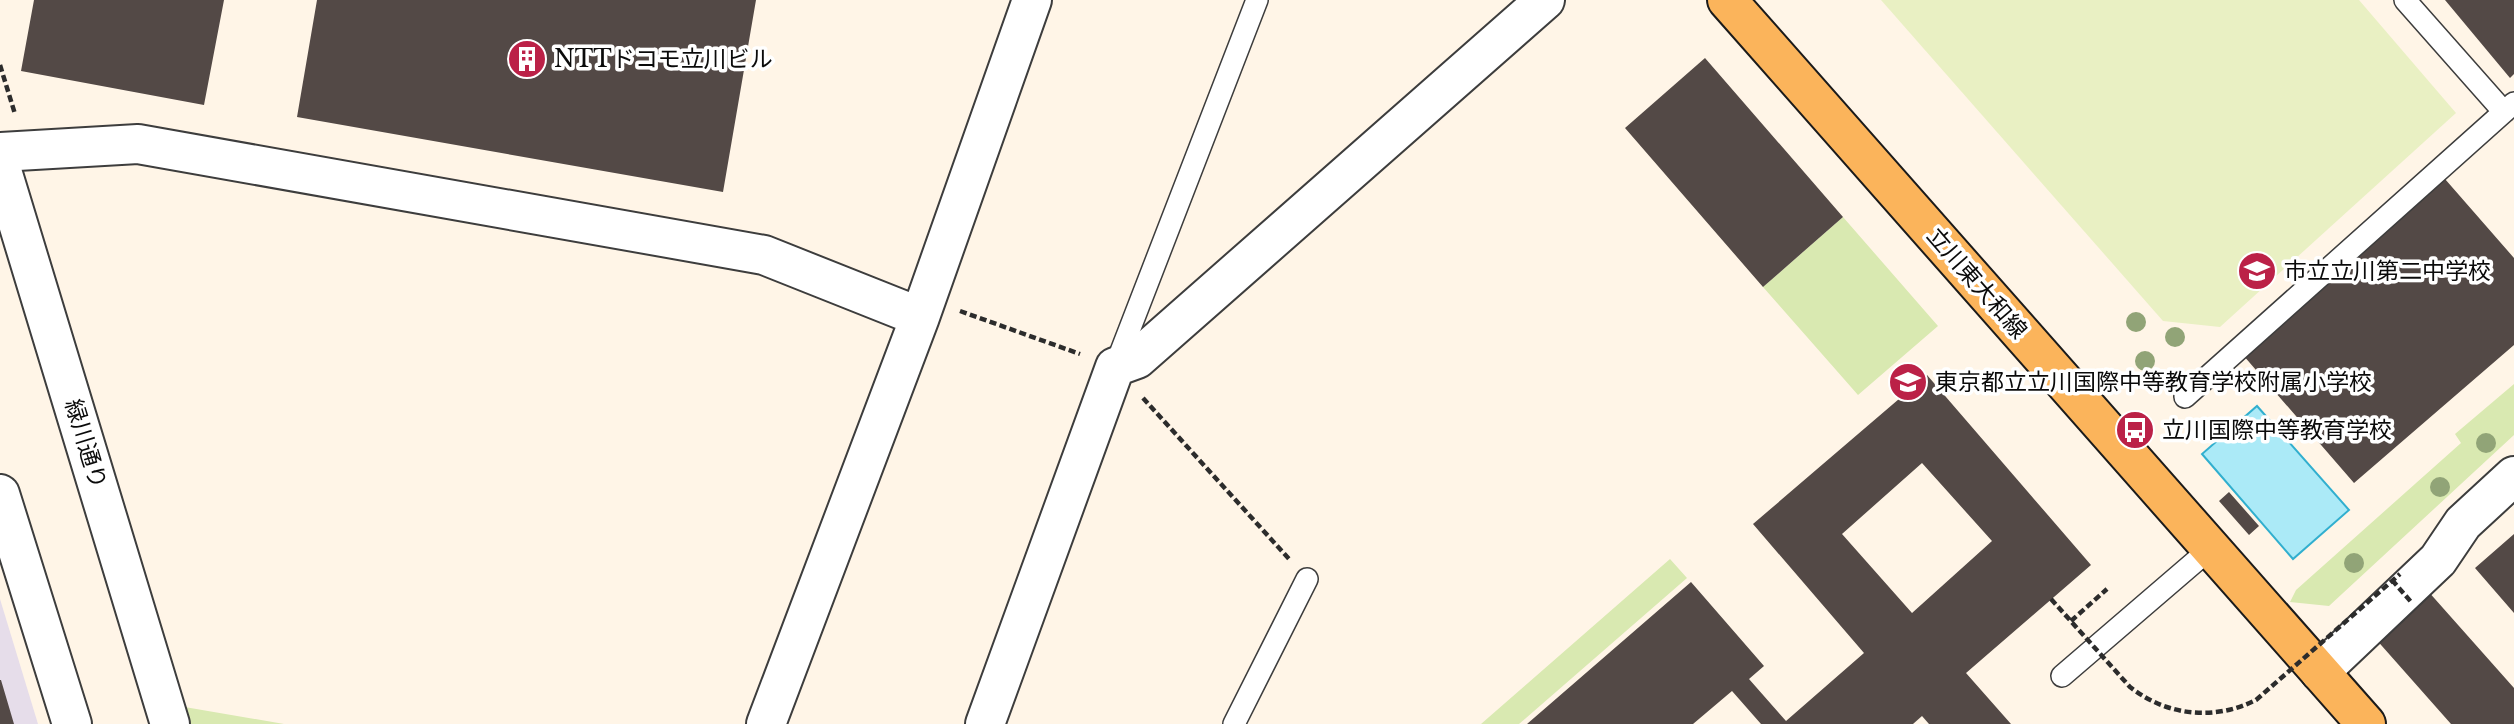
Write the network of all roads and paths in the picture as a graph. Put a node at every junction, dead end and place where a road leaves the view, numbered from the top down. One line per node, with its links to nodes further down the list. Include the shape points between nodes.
1 (1032, 0): 9 (street)
2 (1257, 0): 10 (lane)
3 (1545, 0): 10 (street, via 1137,359)
4 (1727, 0): 14 (main road, 立川東大和線)
5 (2405, 0): 6 (lane)
6 (2509, 108): 11 (lane)
7 (0, 152): 9 (street, via 138,144 764,255)
8 (0, 164): 25 (street, 緑川通り)
9 (920, 317): 26 (street)
10 (1115, 367): 27 (street)
11 (2185, 397)
12 (2514, 476): 22 (street, via 2463,523 2438,560)
13 (0, 494): 24 (street)
14 (2211, 548): 22 (main road, 立川東大和線); 23 (lane)
15 (2400, 574): 17 (path, bridge)
16 (1307, 579): 28 (lane)
17 (2392, 580): 20 (path, bridge); 21 (path, bridge, via 2270,690 2223,712 2191,713 2143,697)
18 (2107, 589): 21 (path)
19 (2051, 599): 21 (path, bridge)
20 (2412, 603)
21 (2070, 621)
22 (2320, 672): 29 (main road, 立川東大和線)
23 (2062, 676)
24 (72, 724)
25 (170, 724)
26 (766, 724)
27 (985, 724)
28 (1234, 724)
29 (2367, 724)

